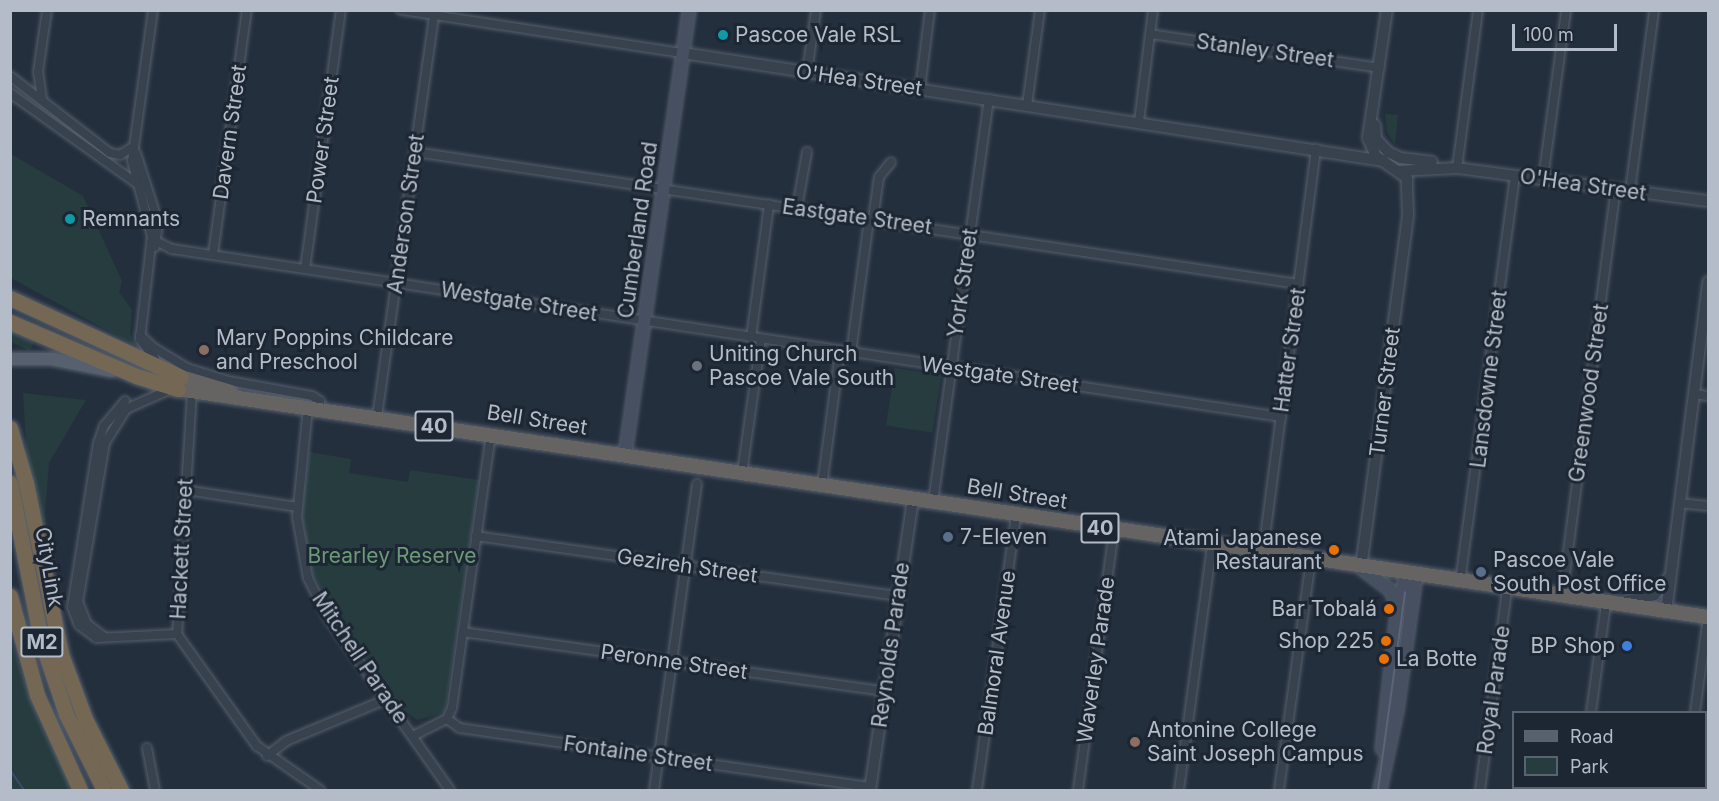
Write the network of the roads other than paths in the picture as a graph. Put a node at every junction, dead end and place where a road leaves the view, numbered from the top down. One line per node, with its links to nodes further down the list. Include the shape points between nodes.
1 (46, 10): 19 (street)
2 (153, 10): 30 (street)
3 (247, 10): 54 (street, Davern Street)
4 (341, 10): 55 (street, Power Street)
5 (401, 10): 15 (street, O'Hea Street)
6 (689, 10): 17 (main road, Cumberland Road)
7 (816, 10): 20 (street)
8 (930, 10): 23 (street)
9 (1040, 10): 28 (street)
10 (1153, 10): 16 (street)
11 (1387, 10): 18 (street)
12 (1478, 10): 38 (street)
13 (1566, 10): 42 (street)
14 (1654, 10): 46 (street)
15 (435, 13): 17 (street, O'Hea Street); 33 (street, Anderson Street)
16 (1150, 34): 18 (street, Stanley Street); 29 (street)
17 (683, 53): 20 (street, O'Hea Street); 44 (main road, Cumberland Road)
18 (1379, 68): 27 (street)
19 (38, 72): 22 (street); 26 (street)
20 (807, 72): 23 (street, O'Hea Street)
21 (10, 76): 22 (street)
22 (21, 84): 26 (street)
23 (920, 89): 25 (street, O'Hea Street)
24 (10, 93): 43 (street)
25 (989, 99): 28 (street, O'Hea Street); 52 (street, York Street)
26 (42, 100): 30 (street, via 114,155 128,153)
27 (1375, 104): 32 (street, via 1369,132); 35 (street, via 1375,135)
28 (1027, 105): 29 (street, O'Hea Street)
29 (1139, 121): 31 (street, O'Hea Street)
30 (135, 141): 43 (street, via 132,166); 53 (street, via 158,222)
31 (1316, 148): 32 (street, O'Hea Street, via 1356,152); 35 (street, O'Hea Street); 58 (street, Hatter Street)
32 (1371, 148): 35 (street, O'Hea Street, via 1378,147)
33 (415, 152): 44 (street, Eastgate Street); 57 (street, Anderson Street)
34 (807, 152): 49 (street)
35 (1386, 157): 36 (street); 39 (street)
36 (1401, 158): 38 (street, O'Hea Street); 40 (street)
37 (891, 162): 51 (street, via 879,177)
38 (1457, 168): 40 (street, O'Hea Street, via 1426,167); 41 (street, O'Hea Street)
39 (1398, 171): 40 (street, O'Hea Street); 50 (street, Turner Street, via 1409,182)
40 (1413, 171): 50 (street, Turner Street, via 1413,198)
41 (1515, 176): 42 (street, O'Hea Street); 101 (street, Lansdowne Street)
42 (1543, 179): 45 (street, O'Hea Street)
43 (136, 183): 53 (street)
44 (663, 189): 48 (street, Eastgate Street); 61 (main road, Cumberland Road)
45 (1616, 189): 46 (street, O'Hea Street); 105 (street, Greenwood Street)
46 (1630, 191): 47 (street, O'Hea Street)
47 (1708, 201)
48 (769, 204): 49 (street, Eastgate Street); 64 (street)
49 (797, 208): 51 (street, Eastgate Street)
50 (1408, 215): 98 (street, Turner Street)
51 (871, 219): 52 (street, Eastgate Street); 67 (street)
52 (970, 234): 58 (street, Eastgate Street); 69 (street, York Street)
53 (154, 241): 54 (street, Westgate Street, via 172,249); 63 (street)
54 (213, 254): 55 (street, Westgate Street)
55 (305, 270): 57 (street, Westgate Street)
56 (1708, 282): 60 (street)
57 (396, 284): 61 (street, Westgate Street); 76 (street, Anderson Street)
58 (1298, 284): 77 (street, Hatter Street)
59 (10, 298): 71 (highway)
60 (1707, 298): 72 (street)
61 (644, 321): 64 (street, Westgate Street); 80 (main road, Cumberland Road)
62 (10, 322): 70 (highway)
63 (140, 331): 71 (street, via 148,354); 75 (street, Bell Street, via 154,348 187,368 229,381 312,396 320,401)
64 (751, 338): 65 (street, Westgate Street)
65 (761, 339): 66 (street, Westgate Street); 81 (street)
66 (840, 351): 67 (street, Westgate Street); 84 (street)
67 (851, 353): 69 (street, Westgate Street)
68 (10, 359): 70 (main road, via 39,358)
69 (951, 368): 77 (street, Westgate Street); 87 (street, York Street)
70 (136, 376): 71 (highway)
71 (184, 386): 75 (highway, Bell Street / 40); 85 (street, Hackett Street); 112 (street, via 132,405 116,421 105,443 78,602 91,628 102,636)
72 (1694, 394): 73 (street); 88 (street)
73 (1708, 396)
74 (125, 401): 112 (street, via 104,426 98,443 71,601 76,620 87,634)
75 (314, 408): 76 (highway, Bell Street / 40); 90 (street, Mitchell Parade)
76 (377, 417): 79 (highway, Bell Street / 40)
77 (1281, 417): 95 (street, Hatter Street)
78 (10, 428): 127 (highway, via 26,483 61,654 85,719)
79 (491, 435): 80 (highway, Bell Street / 40); 93 (street)
80 (625, 455): 81 (highway, Bell Street / 40)
81 (742, 473): 84 (highway, Bell Street / 40)
82 (10, 483): 126 (highway, CityLink / M2, via 41,640 66,714)
83 (697, 484): 97 (street)
84 (822, 486): 86 (highway, Bell Street / 40)
85 (185, 490): 90 (street); 111 (street, Hackett Street)
86 (913, 499): 87 (highway, Bell Street / 40); 104 (street, Reynolds Parade)
87 (933, 502): 91 (highway, Bell Street / 40)
88 (1679, 503): 89 (street); 99 (street)
89 (1708, 506)
90 (297, 507): 115 (street, Mitchell Parade, via 300,550 315,594)
91 (1016, 515): 92 (highway, Bell Street / 40); 132 (street, Balmoral Avenue)
92 (1114, 530): 94 (highway, Bell Street / 40); 133 (street, Waverley Parade)
93 (476, 536): 97 (street, Gezireh Street); 110 (street)
94 (1212, 544): 95 (highway, Bell Street / 40); 134 (street)
95 (1263, 552): 96 (highway, Bell Street / 40)
96 (1311, 560): 98 (highway, Bell Street / 40); 135 (street)
97 (686, 566): 104 (street, Gezireh Street); 113 (street)
98 (1361, 568): 100 (highway, Bell Street / 40); 107 (main road, via 1391,591)
99 (1672, 572): 106 (street, via 1654,596); 108 (street)
100 (1411, 575): 101 (highway, Bell Street / 40); 107 (main road); 123 (main road, via 1394,728)
101 (1460, 582): 102 (highway, Bell Street / 40)
102 (1508, 589): 105 (highway, Bell Street / 40); 136 (street, Royal Parade)
103 (10, 596): 125 (highway, CityLink / M2, via 40,704)
104 (898, 596): 114 (street, Reynolds Parade)
105 (1562, 597): 106 (highway, Bell Street / 40)
106 (1606, 604): 108 (highway, Bell Street / 40); 116 (street)
107 (1397, 610): 123 (main road)
108 (1666, 612): 109 (highway, Bell Street / 40)
109 (1708, 617): 117 (street)
110 (463, 632): 113 (street, Peronne Street); 118 (street)
111 (177, 634): 112 (street); 121 (street, Hackett Street)
112 (120, 639)
113 (672, 661): 114 (street, Peronne Street); 122 (street)
114 (885, 691): 124 (street, Reynolds Parade)
115 (387, 699): 119 (street, Mitchell Parade); 121 (street, via 286,741)
116 (1591, 711)
117 (1695, 711)
118 (447, 719): 119 (street); 122 (street, Fontaine Street, via 460,728)
119 (413, 736): 130 (street, Mitchell Parade)
120 (147, 748): 128 (street)
121 (267, 756): 129 (street, Hackett Street)
122 (659, 756): 124 (street, Fontaine Street); 131 (street)
123 (1380, 787)
124 (871, 789)
125 (80, 790)
126 (104, 790)
127 (121, 790)
128 (156, 790)
129 (320, 790)
130 (450, 790)
131 (654, 790)
132 (978, 790)
133 (1078, 790)
134 (1179, 790)
135 (1279, 790)
136 (1480, 790)

